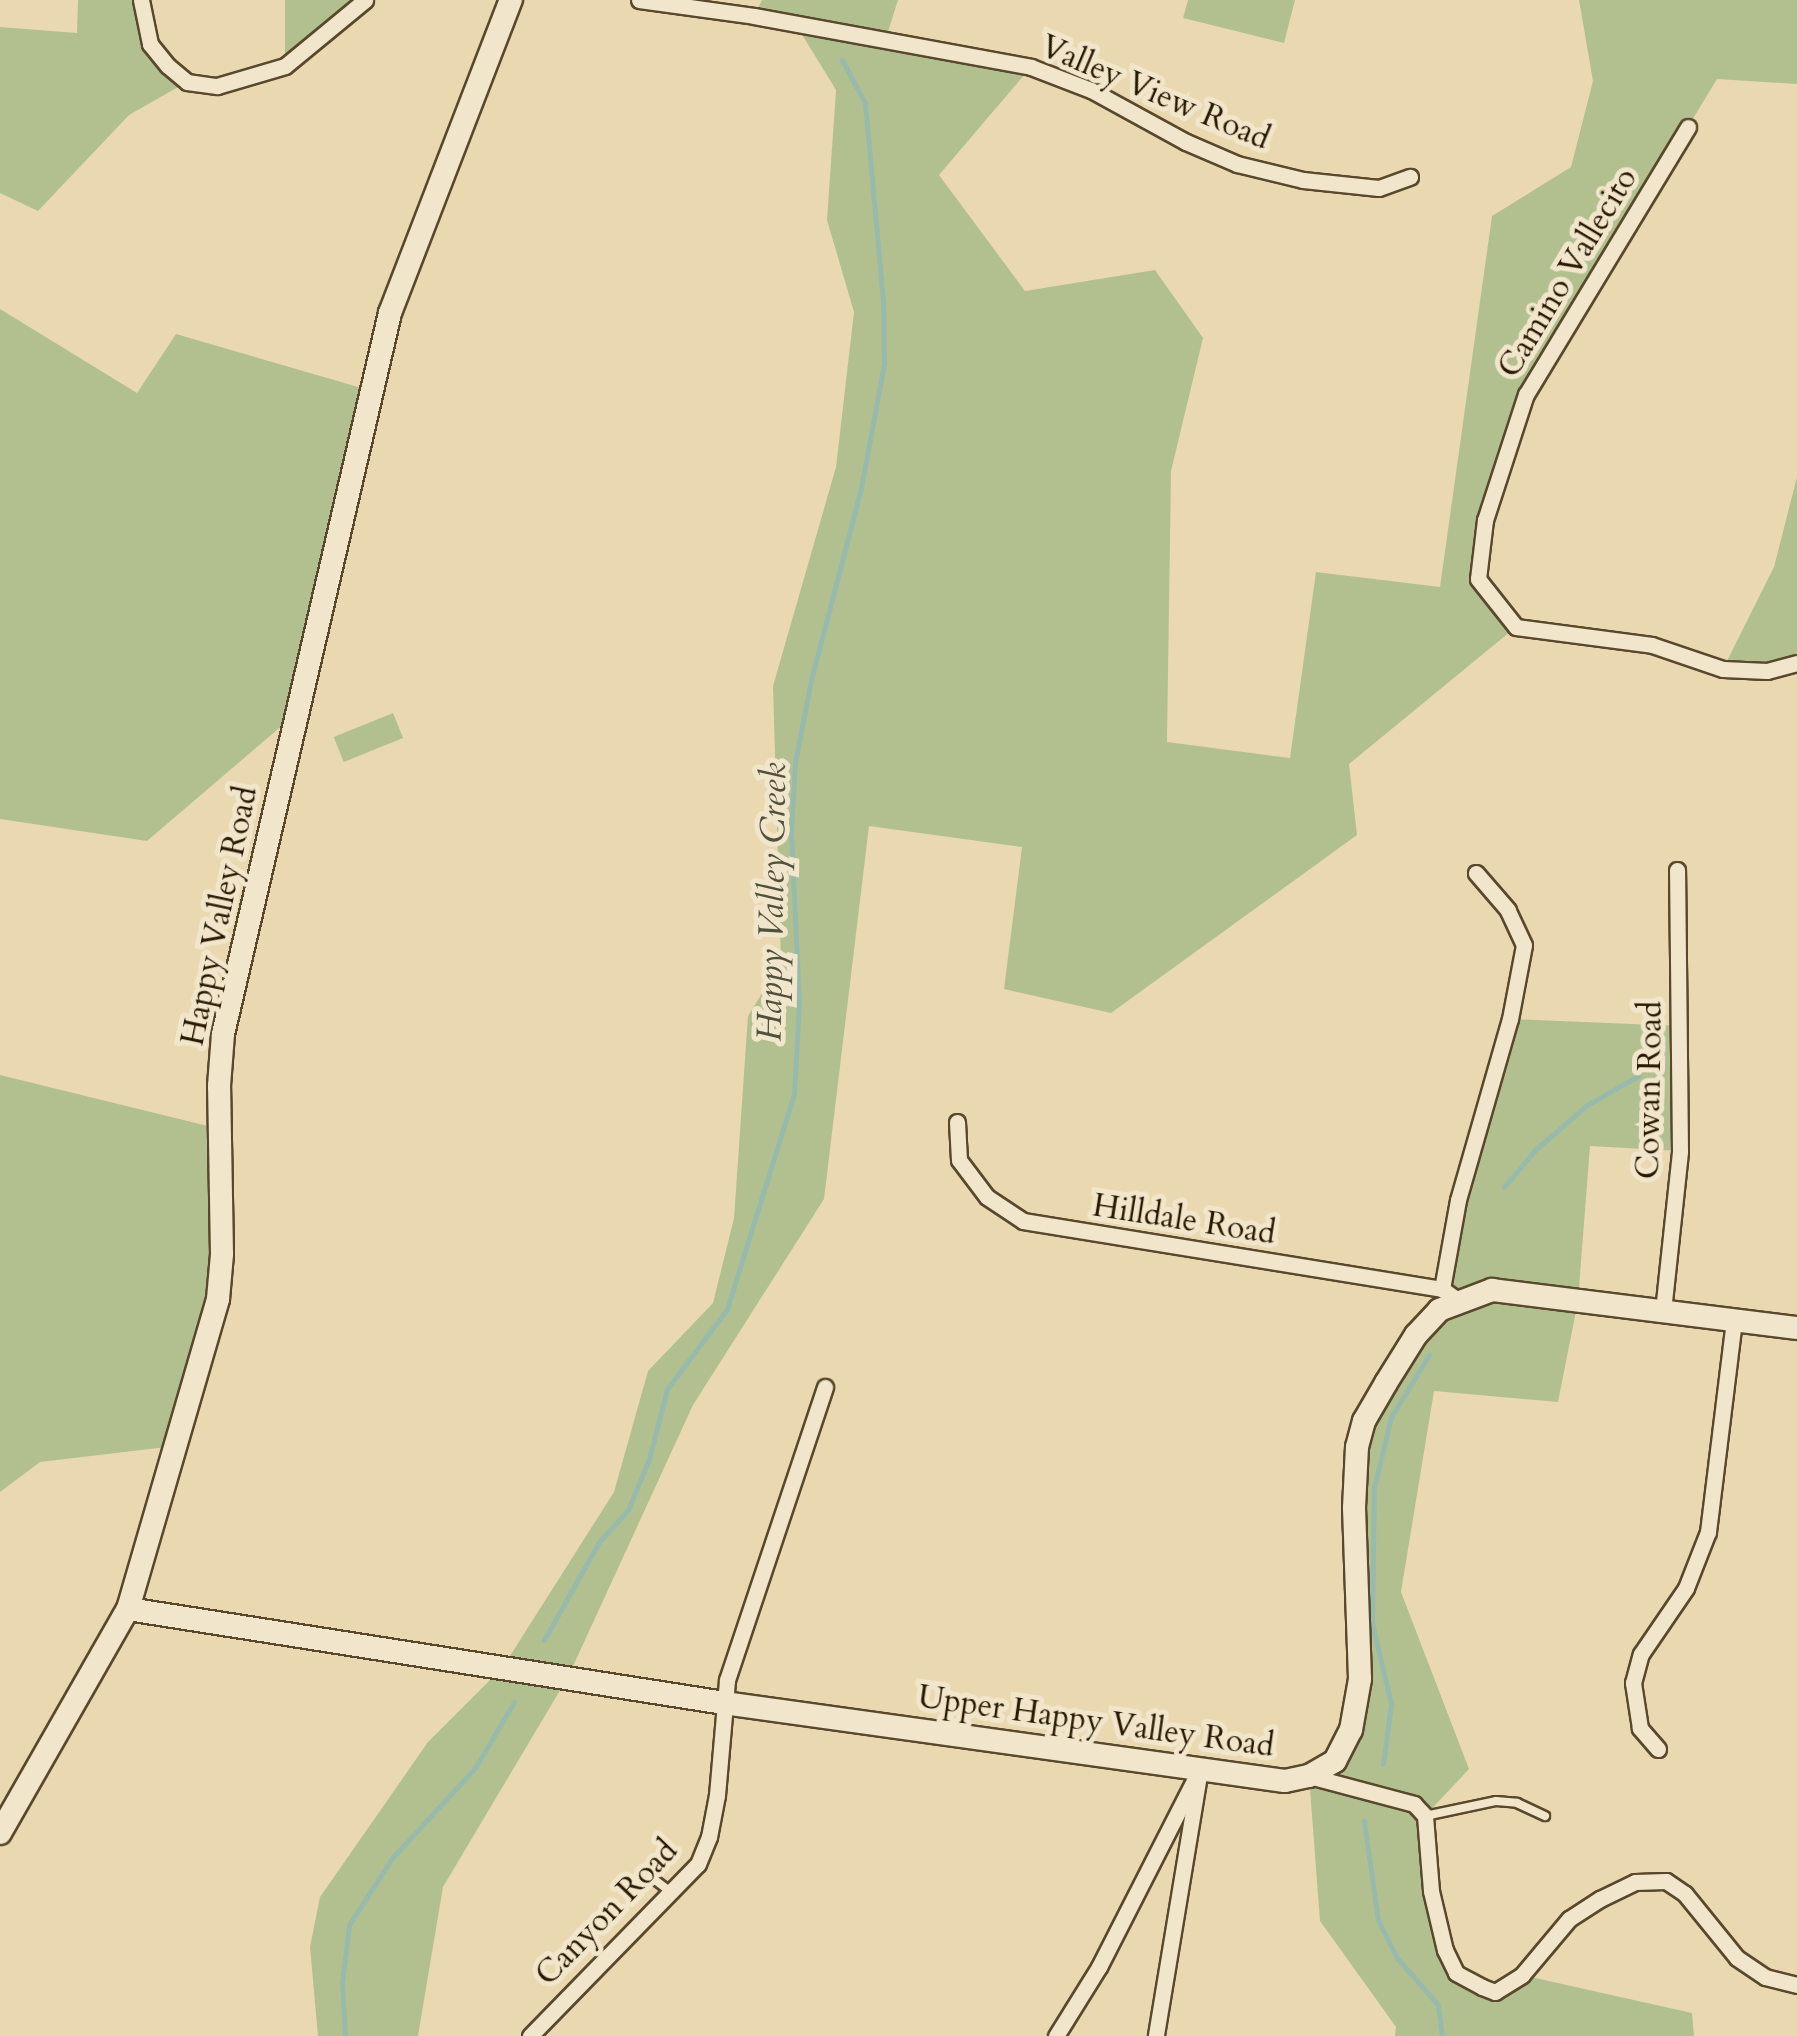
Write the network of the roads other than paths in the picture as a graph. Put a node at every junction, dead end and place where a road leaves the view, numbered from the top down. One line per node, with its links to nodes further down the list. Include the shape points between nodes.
1 (141, 0): 2 (street, via 150,44 168,66 187,82 217,86 285,66)
2 (365, 0)
3 (511, 0): 16 (street, Happy Valley Road, via 386,328 223,1034 218,1298)
4 (639, 0): 6 (street, Valley View Road, via 1030,67 1092,90 1220,156 1303,180 1378,188)
5 (1688, 127): 7 (street, Camino Vallecito, via 1526,394 1485,520 1478,579 1516,627 1652,645 1723,669 1766,671)
6 (1410, 176)
7 (1797, 663)
8 (1678, 870): 12 (street, Cowan Road, via 1680,1151)
9 (1476, 873): 11 (street, via 1508,910 1524,945 1458,1200)
10 (957, 1122): 11 (street, Hilldale Road, via 959,1160 987,1196 1023,1221)
11 (1450, 1295): 12 (street, Upper Happy Valley Road, via 1492,1290); 20 (street, Upper Happy Valley Road, via 1416,1335 1364,1421 1356,1447 1360,1679 1351,1730 1335,1761)
12 (1663, 1312): 13 (street, Upper Happy Valley Road)
13 (1734, 1320): 14 (street, Upper Happy Valley Road); 18 (street, via 1708,1532 1686,1588 1641,1654 1633,1682 1640,1728)
14 (1797, 1328)
15 (825, 1386): 17 (street, Canyon Road, via 736,1646)
16 (128, 1609): 17 (street, Upper Happy Valley Road); 23 (street, Happy Valley Road)
17 (724, 1703): 19 (street, Upper Happy Valley Road); 25 (street, Canyon Road, via 709,1837 698,1864)
18 (1658, 1749)
19 (1200, 1769): 20 (street, Upper Happy Valley Road, via 1285,1781); 28 (street, via 1099,1967); 29 (street)
20 (1309, 1776): 21 (street, via 1414,1804)
21 (1425, 1816): 22 (lane, via 1496,1801); 26 (street, via 1431,1891 1445,1950 1456,1973 1482,1987 1495,1992 1522,1975 1569,1919 1600,1899 1635,1882 1666,1881 1737,1958 1765,1978)
22 (1546, 1816)
23 (0, 1833)
24 (647, 1874): 25 (lane)
25 (668, 1890): 27 (street, Canyon Road)
26 (1797, 1985)
27 (535, 2034)
28 (1056, 2036)
29 (1156, 2036)

